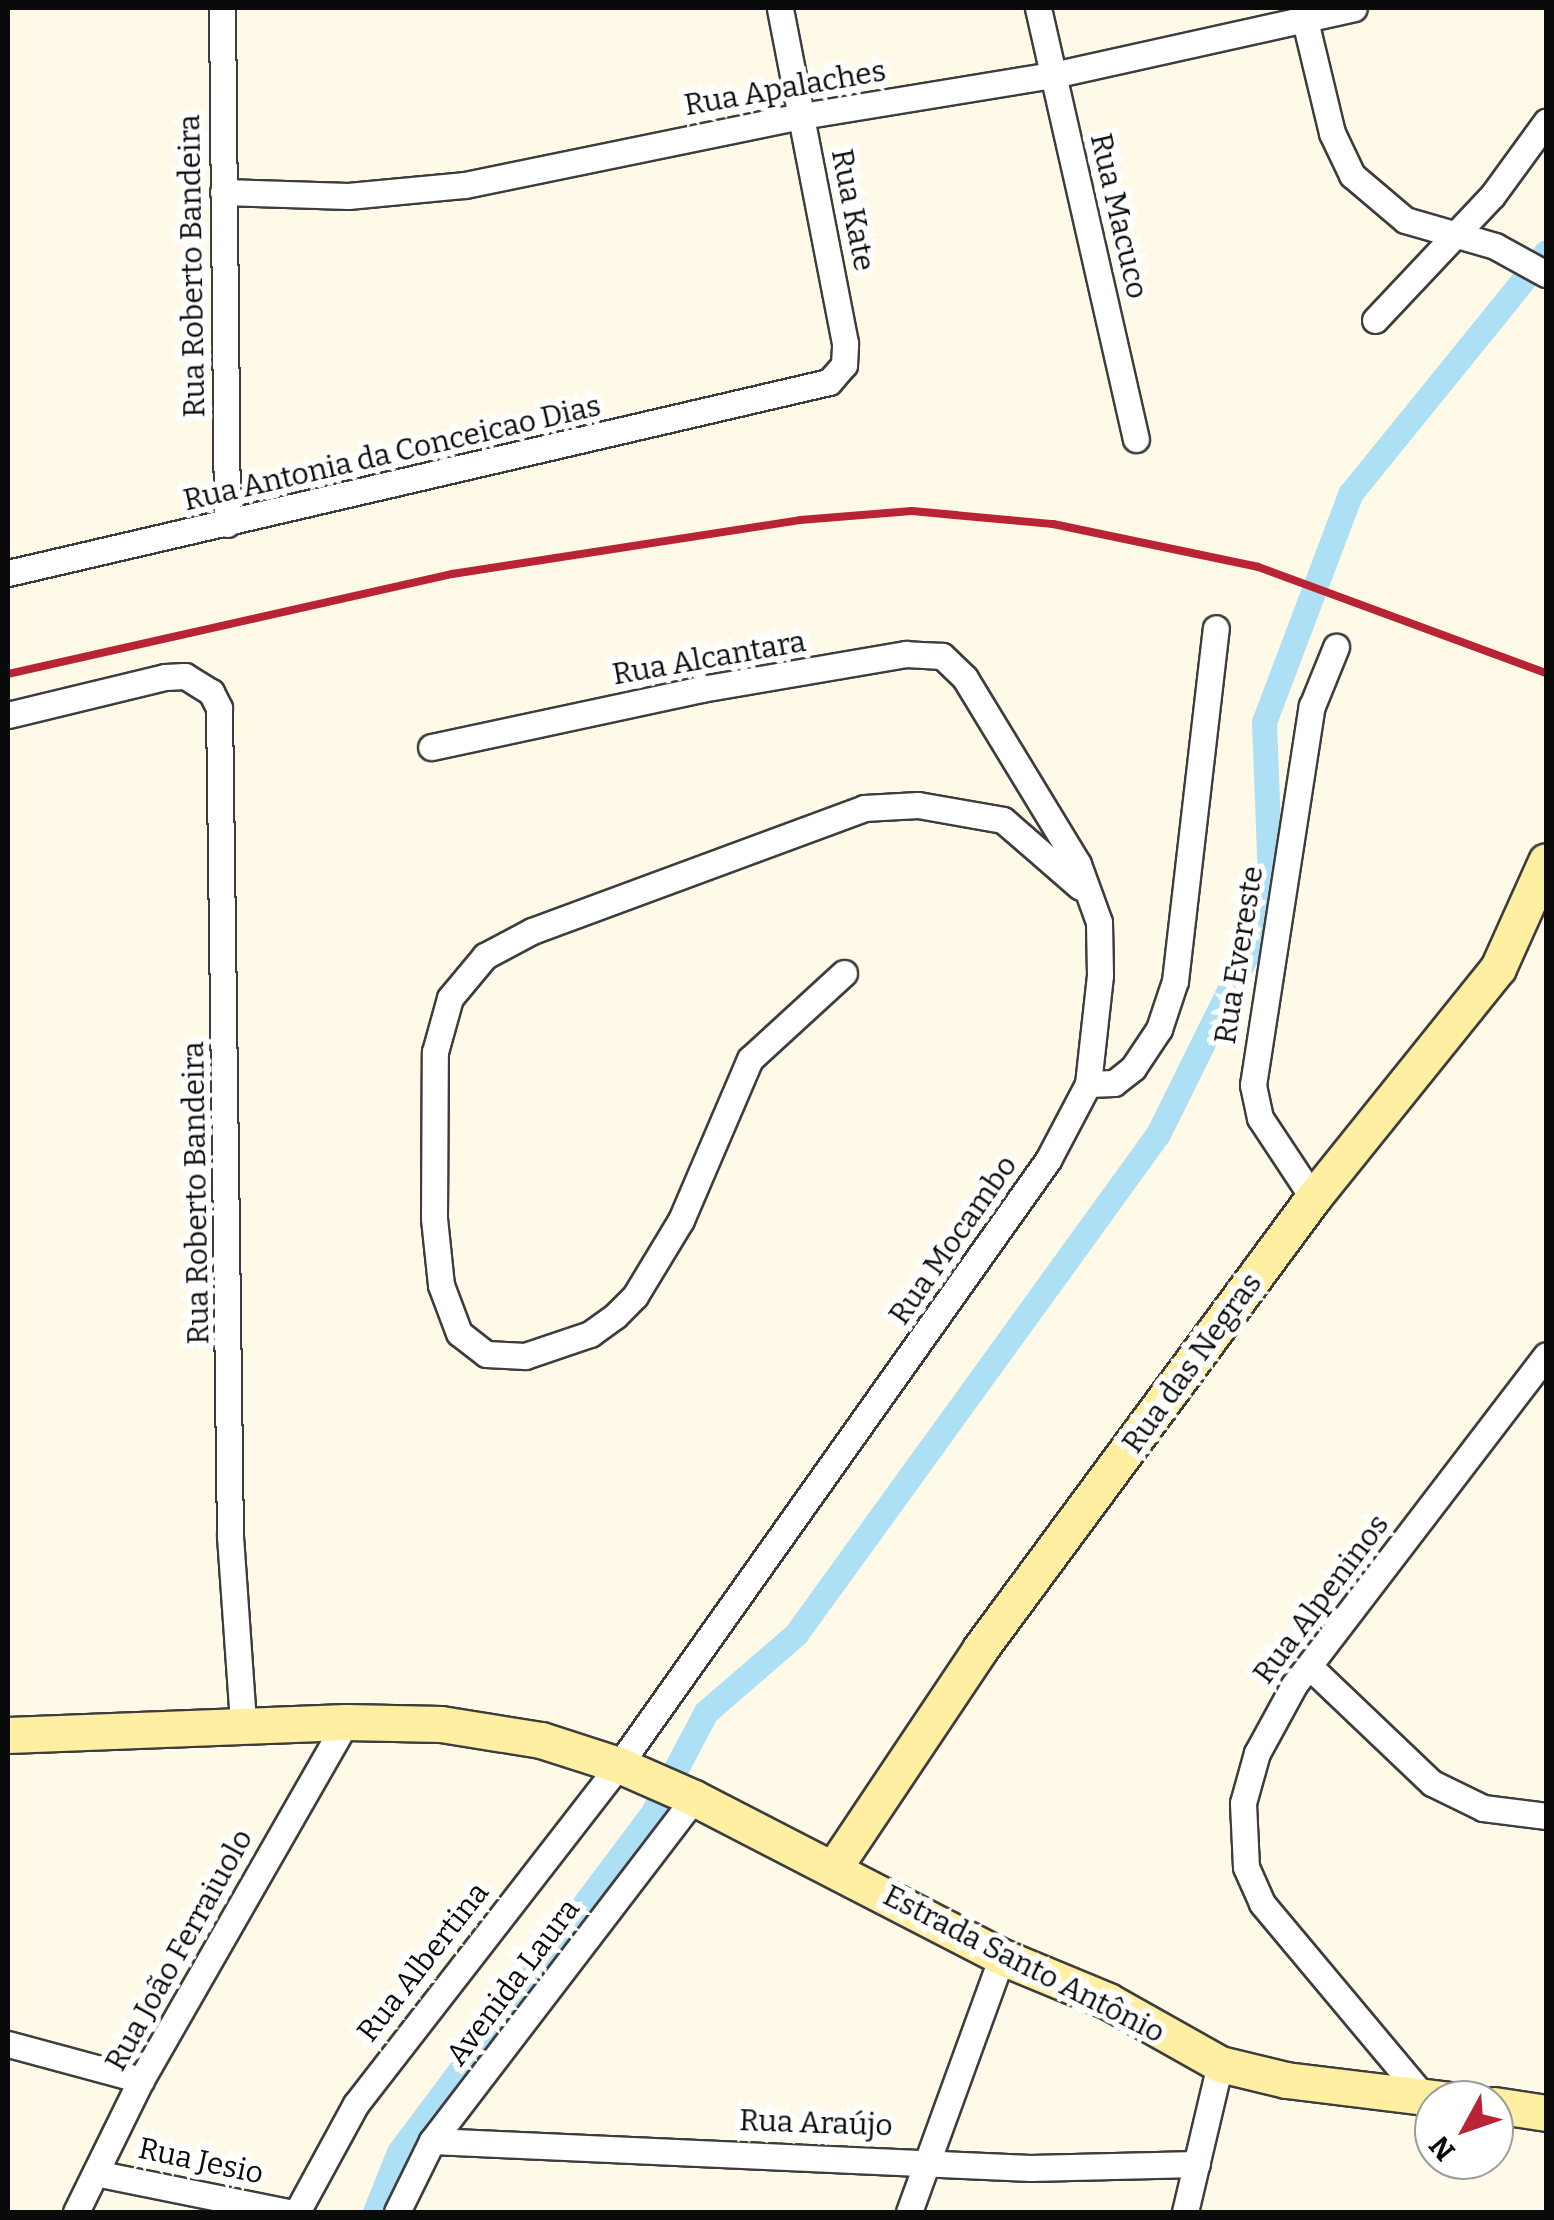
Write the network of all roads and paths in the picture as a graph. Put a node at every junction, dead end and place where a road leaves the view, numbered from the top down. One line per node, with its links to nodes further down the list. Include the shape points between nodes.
1 (222, 8): 9 (street, Rua Roberto Bandeira)
2 (780, 8): 7 (street, Rua Kate)
3 (1038, 8): 6 (street, Rua Macuco)
4 (1354, 8): 5 (street, Rua Apalaches)
5 (1303, 13): 6 (street, Rua Apalaches); 10 (street, via 1332,134 1352,175 1405,220)
6 (1053, 75): 7 (street, Rua Apalaches); 14 (street, Rua Macuco)
7 (802, 116): 9 (street, Rua Apalaches, via 465,185 348,196); 13 (street, Rua Kate, via 845,343 844,365 830,382)
8 (1546, 122): 10 (street)
9 (223, 192): 15 (street, Rua Roberto Bandeira)
10 (1454, 236): 11 (street, via 1495,246); 12 (street)
11 (1546, 274)
12 (1375, 320)
13 (791, 394): 15 (street, Rua Antonia da Conceicao Dias)
14 (1136, 439)
15 (228, 524): 16 (street, Rua Antonia da Conceicao Dias)
16 (8, 573)
17 (1216, 628): 25 (street, via 1176,980 1159,1030 1134,1068 1114,1084)
18 (1336, 647): 26 (street, Rua Evereste, via 1312,706 1253,1085 1266,1129)
19 (978, 701): 21 (street, Rua Alcantara, via 942,656 906,654); 23 (street, Rua Mocambo, via 1064,838)
20 (8, 716): 30 (street, Rua Roberto Bandeira, via 147,678 186,676 211,692 223,748 230,1536)
21 (431, 747)
22 (1546, 861): 26 (main road, Rua das Negras, via 1498,968)
23 (1094, 902): 24 (street, via 1002,820 888,806 845,813 532,931 485,956 450,998 438,1027 434,1070 436,1250 448,1318 459,1333 486,1354 525,1356 590,1334 615,1316 681,1220 750,1059); 25 (street, Rua Mocambo, via 1102,946)
24 (844, 974)
25 (1088, 1084): 32 (street, Rua Mocambo, via 1010,1215)
26 (1313, 1198): 35 (main road, Rua das Negras, via 912,1743)
27 (1546, 1354): 28 (street, Rua Alpeninos)
28 (1308, 1666): 34 (street, via 1432,1783 1483,1808); 40 (street, Rua Alpeninos, via 1250,1773 1243,1803 1246,1867 1262,1903)
29 (346, 1722): 30 (main road, Estrada Santo Antônio); 32 (main road, Estrada Santo Antônio, via 440,1724 541,1740); 39 (street, Rua João Ferraiuolo)
30 (243, 1724): 31 (main road, Estrada Santo Antônio)
31 (8, 1736)
32 (628, 1769): 33 (main road, Estrada Santo Antônio); 50 (street, Rua Albertina, via 356,2104)
33 (683, 1795): 35 (main road, Estrada Santo Antônio); 44 (street, Avenida Laura)
34 (1546, 1816)
35 (835, 1866): 36 (main road, Estrada Santo Antônio)
36 (1002, 1957): 38 (main road, Estrada Santo Antônio, via 1108,2001); 45 (street)
37 (8, 2044): 39 (street)
38 (1220, 2064): 41 (main road, Estrada Santo Antônio); 46 (street)
39 (141, 2080): 47 (street, Rua João Ferraiuolo)
40 (1420, 2080)
41 (1414, 2095)
42 (1514, 2109): 43 (main road)
43 (1546, 2113)
44 (432, 2142): 45 (street, Rua Araújo); 51 (street, Avenida Laura)
45 (926, 2160): 46 (street, Rua Araújo, via 1030,2168); 52 (street)
46 (1197, 2164): 53 (street)
47 (100, 2174): 48 (street, Rua João Ferraiuolo); 49 (street, Rua Jesio)
48 (76, 2212)
49 (289, 2212)
50 (297, 2212)
51 (397, 2212)
52 (909, 2212)
53 (1185, 2212)

